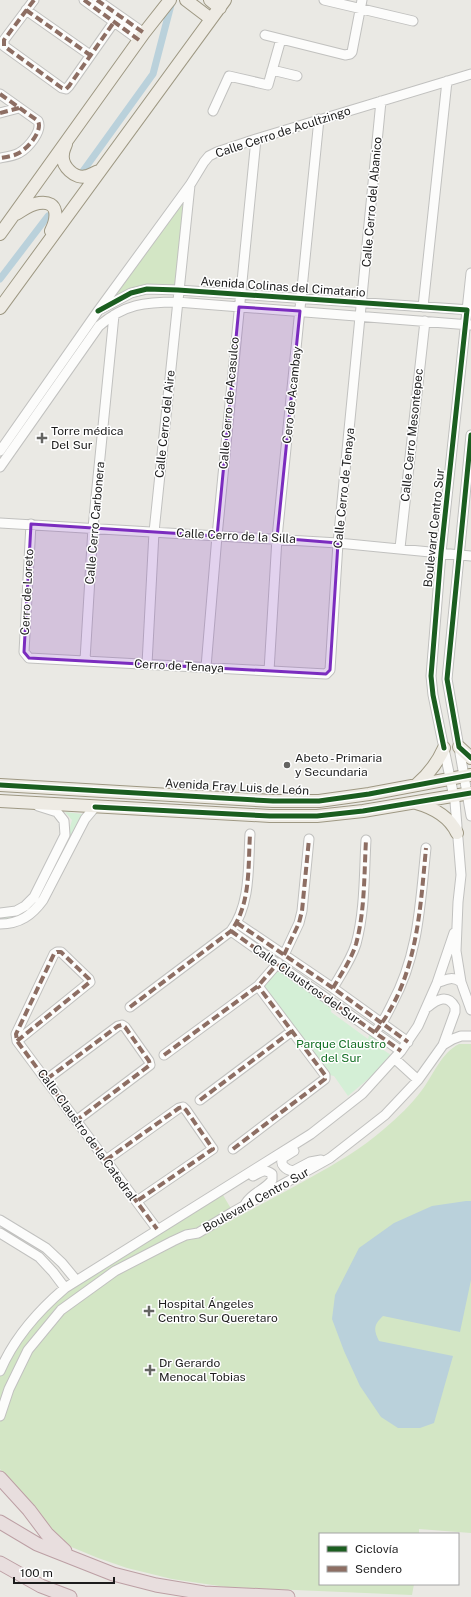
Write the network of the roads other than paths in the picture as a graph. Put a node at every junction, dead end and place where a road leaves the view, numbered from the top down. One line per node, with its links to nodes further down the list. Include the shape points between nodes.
1 (34, 0): 11 (street)
2 (84, 0): 10 (street)
3 (97, 0): 10 (street)
4 (170, 0): 16 (main road)
5 (186, 0): 12 (main road)
6 (210, 0): 8 (main road)
7 (324, 0): 9 (street)
8 (223, 4): 12 (main road)
9 (361, 4): 13 (street); 17 (street, via 350,54 345,55)
10 (106, 6): 14 (street); 16 (street)
11 (26, 10): 18 (street); 18 (street, via 4,40 4,46 62,88 66,89 69,86)
12 (212, 19): 32 (main road)
13 (413, 21)
14 (114, 22): 16 (street); 18 (street)
15 (265, 35): 17 (street)
16 (142, 36): 29 (main road)
17 (280, 39): 19 (street)
18 (90, 55)
19 (272, 70): 21 (street); 26 (street, via 268,85 229,76)
20 (471, 74): 22 (street, Calle Cerro de Acultzingo)
21 (297, 76)
22 (448, 81): 24 (street, Calle Cerro de Acultzingo); 45 (street)
23 (0, 94): 25 (street)
24 (381, 101): 28 (street, Calle Cerro de Acultzingo); 42 (street, Calle Cerro del Abanico)
25 (19, 108): 27 (street); 31 (street, via 38,121 39,130 24,150)
26 (213, 111)
27 (0, 113)
28 (319, 120): 30 (street, Calle Cerro de Acultzingo); 40 (street, Cero de Acambay)
29 (70, 136): 32 (main road, via 63,154 67,168 80,177); 34 (main road)
30 (256, 139): 33 (street, Calle Cerro de Acultzingo, via 209,156); 39 (street, Calle Cerro de Acasulco)
31 (0, 158)
32 (101, 170): 36 (main road)
33 (190, 185): 38 (street, Calle Cerro del Aire); 48 (street, Calle Cerro de Acultzingo)
34 (12, 217): 35 (main road); 36 (main road, via 29,206 40,203 50,204 55,209 56,222)
35 (0, 234)
36 (38, 258): 46 (main road)
37 (471, 273): 47 (street, Boulevard Centro Sur)
38 (178, 290): 39 (street, Avenida Colinas del Cimatario); 41 (street, Calle Cerro del Aire); 48 (street, Avenida Colinas del Cimatario, via 147,289 131,293)
39 (240, 294): 40 (street, Avenida Colinas del Cimatario); 44 (street, Calle Cerro de Acasulco)
40 (301, 298): 42 (street, Avenida Colinas del Cimatario); 49 (street, Cero de Acambay)
41 (177, 302): 44 (street, Avenida Colinas del Cimatario); 50 (street, Avenida Colinas del Cimatario, via 147,302 128,307); 62 (street, Calle Cerro del Aire)
42 (363, 303): 43 (street, Avenida Colinas del Cimatario); 51 (street, Calle Cerro de Tenaya)
43 (405, 306): 45 (street, Avenida Colinas del Cimatario); 52 (street)
44 (238, 307): 49 (street, Avenida Colinas del Cimatario); 63 (street, Calle Cerro de Acasulco)
45 (423, 307): 47 (street, Avenida Colinas del Cimatario)
46 (0, 308)
47 (469, 310): 54 (street, Boulevard Centro Sur)
48 (98, 311): 56 (street, Avenida Colinas del Cimatario)
49 (300, 311): 51 (street, Avenida Colinas del Cimatario); 64 (street, Cero de Acambay)
50 (114, 315): 57 (street, Avenida Colinas del Cimatario, via 99,326); 61 (street, Calle Cerro Carbonera)
51 (361, 316): 52 (street, Avenida Colinas del Cimatario); 65 (street, Calle Cerro de Tenaya)
52 (404, 319): 53 (street, Avenida Colinas del Cimatario)
53 (425, 321): 54 (street, Avenida Colinas del Cimatario); 66 (street, Calle Cerro Mesontepec)
54 (468, 324): 67 (street, Boulevard Centro Sur)
55 (471, 435): 68 (street)
56 (1, 450): 57 (street)
57 (10, 454): 58 (street, Avenida Colinas del Cimatario)
58 (0, 467)
59 (0, 523): 60 (street, Calle Cerro de la Silla)
60 (31, 524): 61 (street, Calle Cerro de la Silla); 70 (street, Cerro de Loreto, via 24,652)
61 (93, 528): 62 (street, Calle Cerro de la Silla); 71 (street, Calle Cerro Carbonera)
62 (154, 532): 63 (street, Calle Cerro de la Silla); 72 (street, Calle Cerro del Aire)
63 (217, 536): 64 (street, Calle Cerro de la Silla); 73 (street, Calle Cerro de Acasulco)
64 (277, 538): 65 (street, Calle Cerro de la Silla); 74 (street, Cero de Acambay)
65 (338, 542): 66 (street, Calle Cerro de la Silla); 75 (street, Calle Cerro de Tenaya)
66 (400, 548): 67 (street, Calle Cerro de la Silla)
67 (441, 553): 68 (street, Calle Cerro de la Silla); 77 (street, Boulevard Centro Sur, via 431,676)
68 (459, 555): 69 (street, Calle Cerro de la Silla); 76 (street, via 447,679)
69 (471, 556)
70 (29, 658): 71 (street, Cerro de Tenaya)
71 (85, 660): 72 (street, Cerro de Tenaya)
72 (147, 664): 73 (street, Cerro de Tenaya)
73 (206, 667): 74 (street, Cerro de Tenaya)
74 (269, 671): 75 (street, Cerro de Tenaya)
75 (329, 673)
76 (459, 747): 78 (main road); 79 (street)
77 (444, 748): 80 (street, Boulevard Centro Sur); 82 (main road, via 434,768)
78 (471, 758)
79 (468, 776): 80 (main road, Avenida Fray Luis de León); 83 (street)
80 (451, 779): 82 (main road, Avenida Fray Luis de León); 84 (street, Boulevard Centro Sur)
81 (0, 785): 82 (main road, Avenida Fray Luis de León, via 311,801)
82 (414, 785)
83 (469, 793): 84 (main road); 89 (street)
84 (454, 796): 86 (main road); 90 (street, Boulevard Centro Sur)
85 (0, 801): 87 (main road)
86 (415, 802): 88 (main road, via 317,816); 90 (main road, via 440,813 449,820)
87 (30, 803): 88 (main road); 95 (street, via 57,812 64,821 65,835 34,897 26,906 16,911)
88 (95, 807): 97 (street, via 85,819 36,910 18,922)
89 (471, 816)
90 (457, 833): 98 (street, Boulevard Centro Sur, via 461,875)
91 (250, 834): 96 (street, via 245,900)
92 (309, 839): 100 (street, via 302,911)
93 (366, 840): 107 (street, via 360,924 355,946)
94 (426, 848): 111 (street, via 417,936 407,972)
95 (0, 913)
96 (236, 923): 99 (street); 100 (street, Calle Claustros del Sur)
97 (0, 924)
98 (457, 927): 104 (street, Boulevard Centro Sur, via 456,951); 105 (street, Boulevard Centro Sur)
99 (230, 931): 101 (street, Calle Claustros del Sur); 108 (street)
100 (284, 955): 102 (street, Calle Claustros del Sur)
101 (278, 963): 103 (street, Calle Claustros del Sur); 106 (street)
102 (306, 970): 103 (street); 107 (street, Calle Claustros del Sur)
103 (301, 979): 113 (street, Calle Claustros del Sur)
104 (461, 982): 105 (street, via 451,977); 110 (street, Boulevard Centro Sur)
105 (437, 983): 109 (street, Boulevard Centro Sur)
106 (258, 986): 112 (street); 118 (street)
107 (333, 988): 111 (street, Calle Claustros del Sur)
108 (130, 1007)
109 (427, 1009): 116 (street, Boulevard Centro Sur); 117 (street, via 441,999 450,1000 455,1007)
110 (471, 1010)
111 (382, 1023): 113 (street); 116 (street, Calle Claustros del Sur)
112 (292, 1031): 122 (street); 125 (street, via 325,1075 325,1079)
113 (375, 1032): 119 (street, Calle Claustros del Sur)
114 (471, 1036): 117 (street, Boulevard Centro Sur, via 461,1036)
115 (18, 1041): 115 (street, via 90,982 61,952 54,954 16,1034); 120 (street, Calle Claustro de la Catedral)
116 (408, 1042): 119 (street, Boulevard Centro Sur)
117 (443, 1045): 121 (street, Boulevard Centro Sur)
118 (164, 1055)
119 (398, 1055): 121 (street, Calle Claustros del Sur); 124 (street, Boulevard Centro Sur, via 362,1094)
120 (47, 1079): 123 (street, Calle Claustro de la Catedral); 123 (street, via 118,1026 122,1025 129,1033 150,1065)
121 (418, 1080): 126 (street, Boulevard Centro Sur, via 385,1115)
122 (200, 1100)
123 (77, 1120): 127 (street, Calle Claustro de la Catedral)
124 (311, 1134): 126 (street, via 305,1144 284,1157 283,1166 293,1171 310,1162); 128 (street, Boulevard Centro Sur)
125 (233, 1148)
126 (330, 1158): 130 (street, Boulevard Centro Sur)
127 (106, 1160): 129 (street, Calle Claustro de la Catedral); 129 (street, via 179,1108 183,1107 186,1110 213,1149)
128 (229, 1184): 130 (street, via 239,1184 263,1170 272,1174 269,1184 250,1196); 132 (street, Boulevard Centro Sur)
129 (137, 1201): 132 (street, Calle Claustro de la Catedral)
130 (244, 1206): 139 (street, Boulevard Centro Sur, via 198,1233 186,1235 115,1271 61,1310 28,1350 9,1389)
131 (0, 1220): 134 (street)
132 (157, 1229): 136 (street, Boulevard Centro Sur)
133 (0, 1233): 135 (street)
134 (46, 1248): 135 (street); 136 (street)
135 (39, 1257): 137 (street)
136 (76, 1280): 137 (street, Boulevard Centro Sur)
137 (65, 1288): 138 (street, Boulevard Centro Sur, via 47,1303 24,1329)
138 (0, 1371)
139 (0, 1416)
140 (0, 1478): 142 (highway, via 47,1534)
141 (0, 1522): 142 (highway, via 37,1544)
142 (72, 1558): 145 (highway, via 113,1574 156,1585 204,1593)
143 (0, 1563): 144 (highway, via 41,1586)
144 (70, 1597)
145 (288, 1597)

